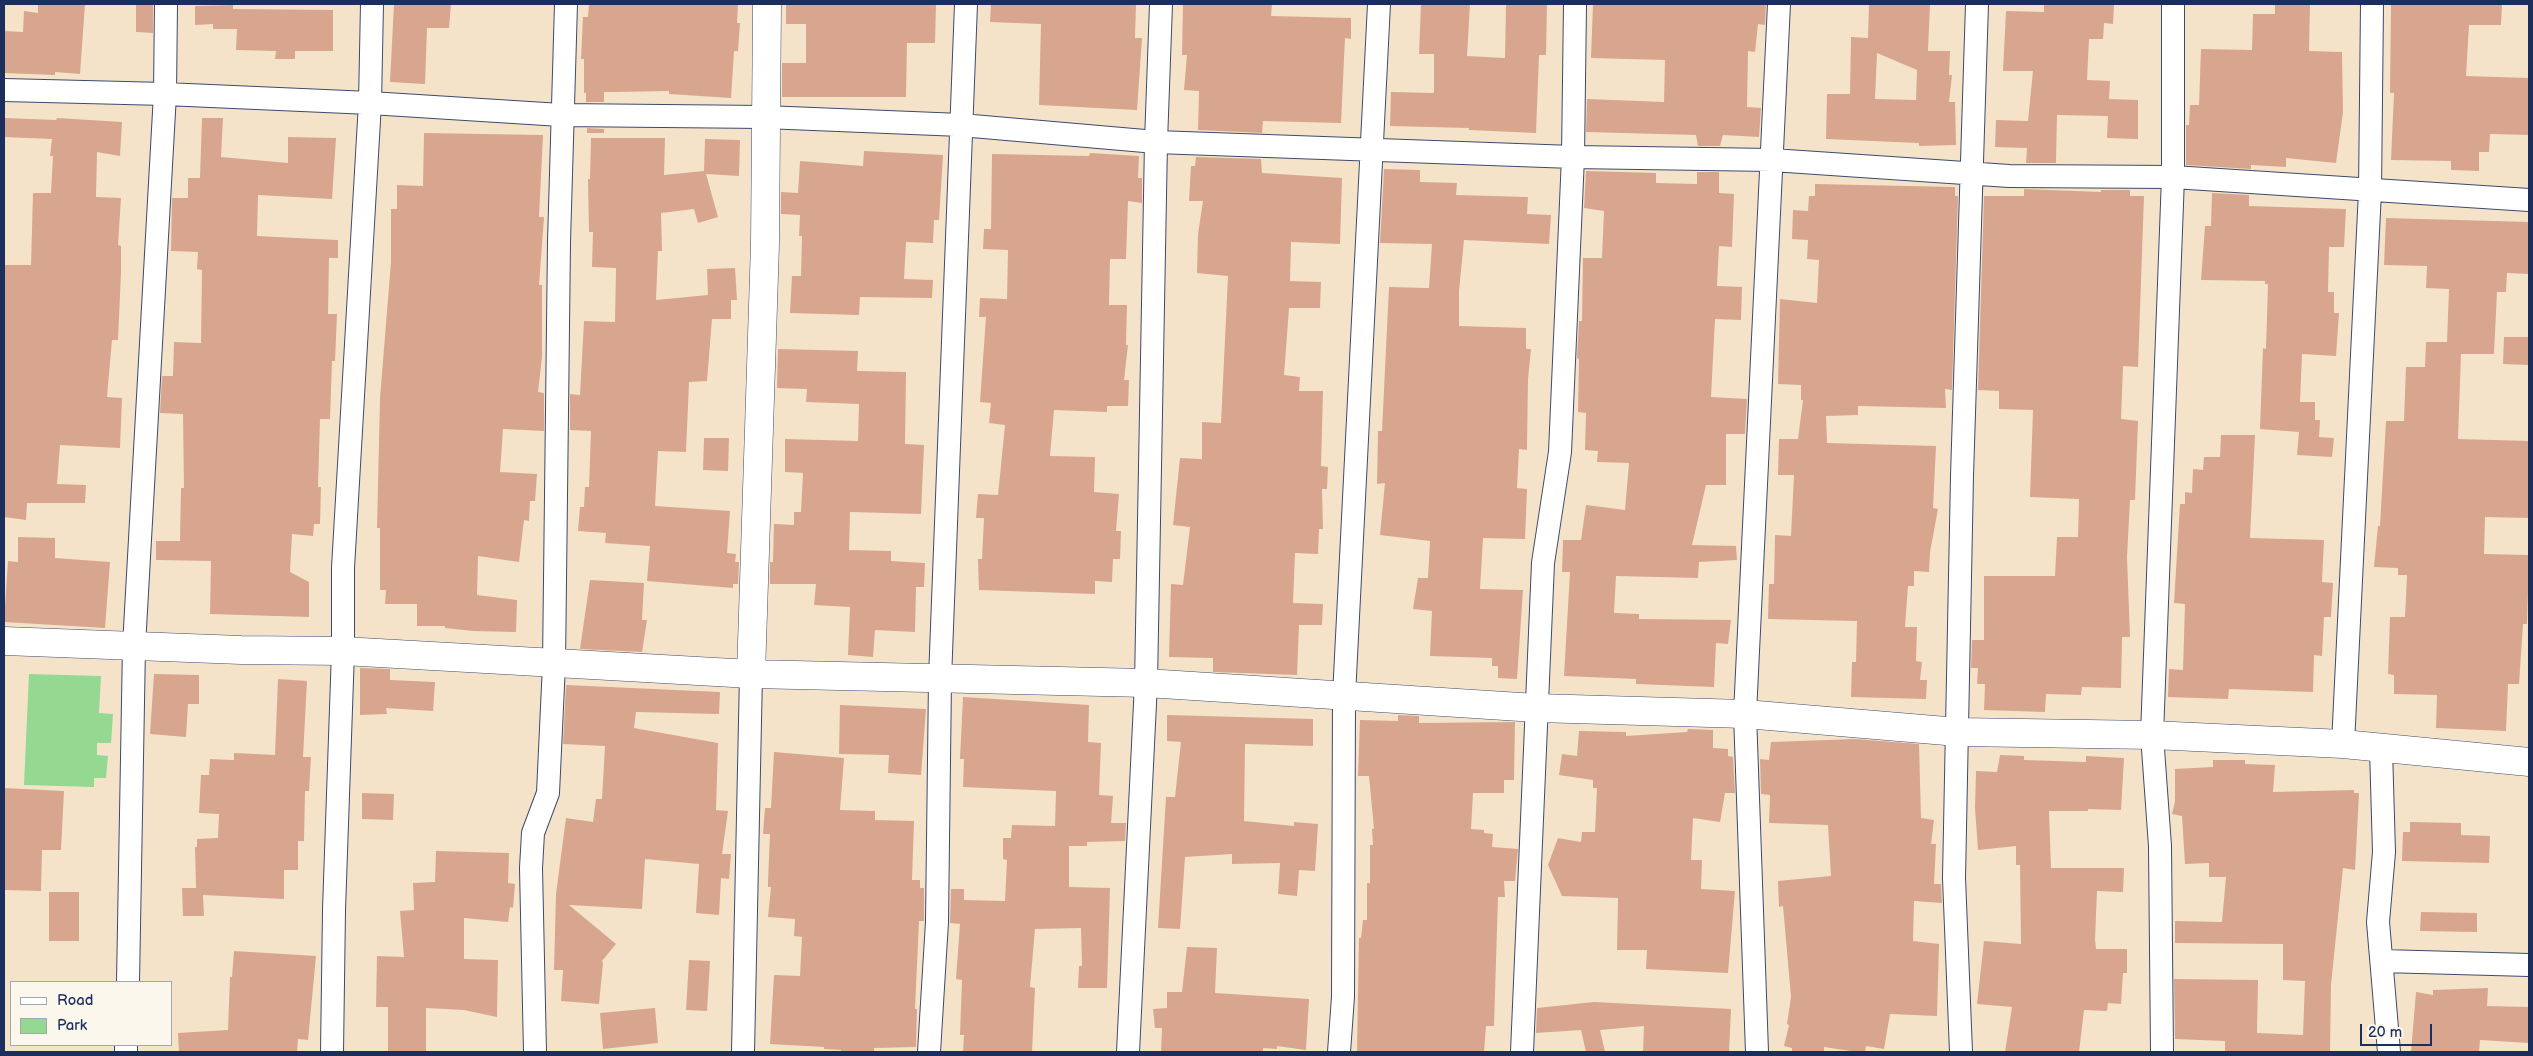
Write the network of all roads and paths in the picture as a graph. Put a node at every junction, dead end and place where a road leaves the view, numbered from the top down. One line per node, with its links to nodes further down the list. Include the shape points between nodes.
1 (166, 4): 14 (street)
2 (372, 4): 15 (street)
3 (566, 4): 16 (street)
4 (767, 4): 17 (street)
5 (966, 4): 18 (street)
6 (1161, 4): 19 (street)
7 (1379, 4): 20 (street)
8 (1575, 4): 21 (street)
9 (1779, 4): 22 (street)
10 (1978, 4): 23 (street)
11 (2173, 4): 24 (street)
12 (2372, 4): 25 (street)
13 (4, 90): 14 (street)
14 (165, 94): 15 (street); 28 (street)
15 (370, 103): 16 (street); 29 (street, via 343,568)
16 (561, 115): 17 (street); 30 (street)
17 (764, 116): 18 (street); 31 (street, via 764,244)
18 (961, 125): 19 (street); 32 (street)
19 (1156, 142): 20 (street); 33 (street)
20 (1372, 149): 21 (street); 34 (street)
21 (1573, 157): 22 (street); 35 (street, via 1560,452 1543,563)
22 (1772, 160): 23 (street); 36 (street)
23 (1971, 172): 24 (street, via 2009,176); 37 (street)
24 (2173, 178): 25 (street); 38 (street)
25 (2370, 191): 26 (street); 39 (street)
26 (2529, 200)
27 (4, 641): 28 (street)
28 (134, 646): 29 (street); 44 (street)
29 (343, 651): 30 (street); 45 (street)
30 (554, 664): 31 (street); 46 (street, via 548,794 533,833 531,868)
31 (752, 674): 32 (street); 47 (street)
32 (940, 679): 33 (street); 48 (street, via 937,922)
33 (1146, 683): 34 (street); 49 (street)
34 (1344, 696): 35 (street); 50 (street, via 1344,997)
35 (1536, 708): 36 (street); 51 (street)
36 (1745, 714): 37 (street); 52 (street)
37 (1958, 732): 38 (street); 53 (street, via 1954,878)
38 (2152, 735): 39 (street); 54 (street, via 2160,846)
39 (2343, 744): 40 (street)
40 (2381, 750): 41 (street); 42 (street, via 2384,852 2378,922)
41 (2529, 762)
42 (2382, 961): 43 (street); 55 (street)
43 (2529, 965)
44 (128, 981)
45 (332, 1052)
46 (535, 1052)
47 (743, 1052)
48 (929, 1052)
49 (1128, 1052)
50 (1339, 1052)
51 (1522, 1052)
52 (1757, 1052)
53 (1961, 1052)
54 (2162, 1052)
55 (2389, 1052)

